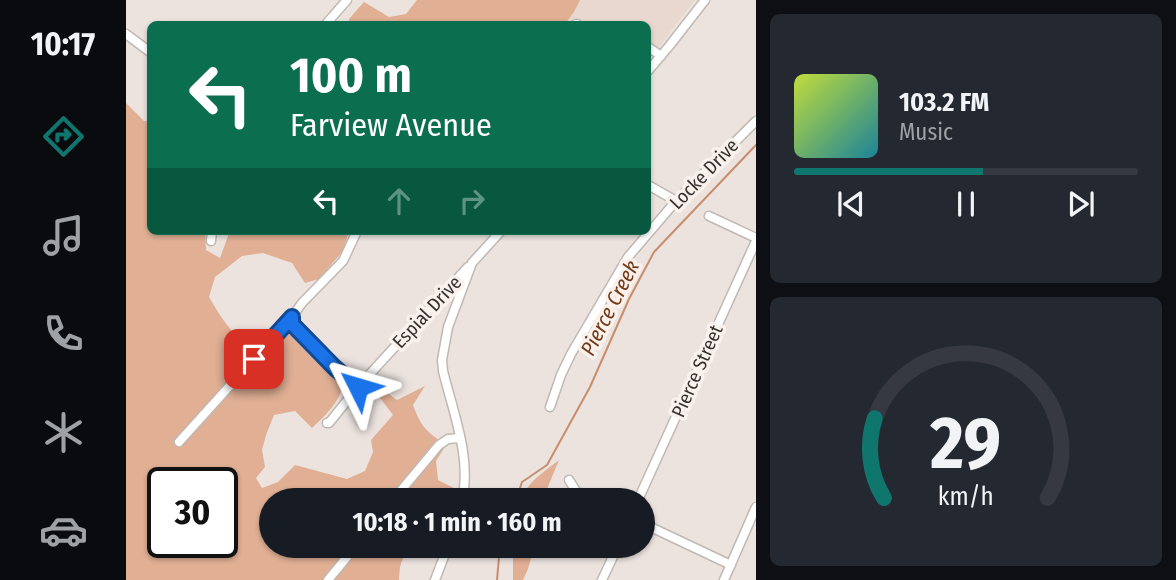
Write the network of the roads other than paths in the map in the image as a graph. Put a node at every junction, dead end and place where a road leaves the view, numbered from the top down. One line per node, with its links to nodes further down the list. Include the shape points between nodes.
1 (347, 0): 3 (street)
2 (705, 0): 7 (street)
3 (329, 21)
4 (126, 34): 6 (street)
5 (651, 49): 7 (street)
6 (147, 50)
7 (661, 56): 8 (street)
8 (651, 68)
9 (756, 121): 11 (street, Locke Drive)
10 (651, 188): 11 (street)
11 (676, 201): 13 (street, Locke Drive)
12 (709, 216): 18 (street)
13 (651, 230)
14 (212, 235): 19 (street)
15 (355, 235): 21 (street, via 343,261)
16 (497, 235): 20 (street, Espial Drive)
17 (647, 235): 23 (street, Locke Drive, via 619,270 571,354)
18 (756, 239): 31 (street, Pierce Street)
19 (211, 241)
20 (472, 263): 22 (street, Espial Drive); 25 (street, via 448,327 442,360)
21 (292, 317): 22 (street, via 292,324); 26 (street)
22 (358, 387): 24 (street, Espial Drive)
23 (550, 407)
24 (327, 423)
25 (460, 438): 28 (street, via 439,445); 29 (street)
26 (179, 442)
27 (569, 480): 30 (street)
28 (403, 488)
29 (464, 488)
30 (574, 488)
31 (643, 488)
32 (756, 507): 37 (street)
33 (655, 529): 37 (street)
34 (346, 558): 38 (street)
35 (443, 558): 39 (street)
36 (612, 558): 40 (street)
37 (731, 565): 41 (street)
38 (328, 580)
39 (435, 580)
40 (602, 580)
41 (724, 580)

